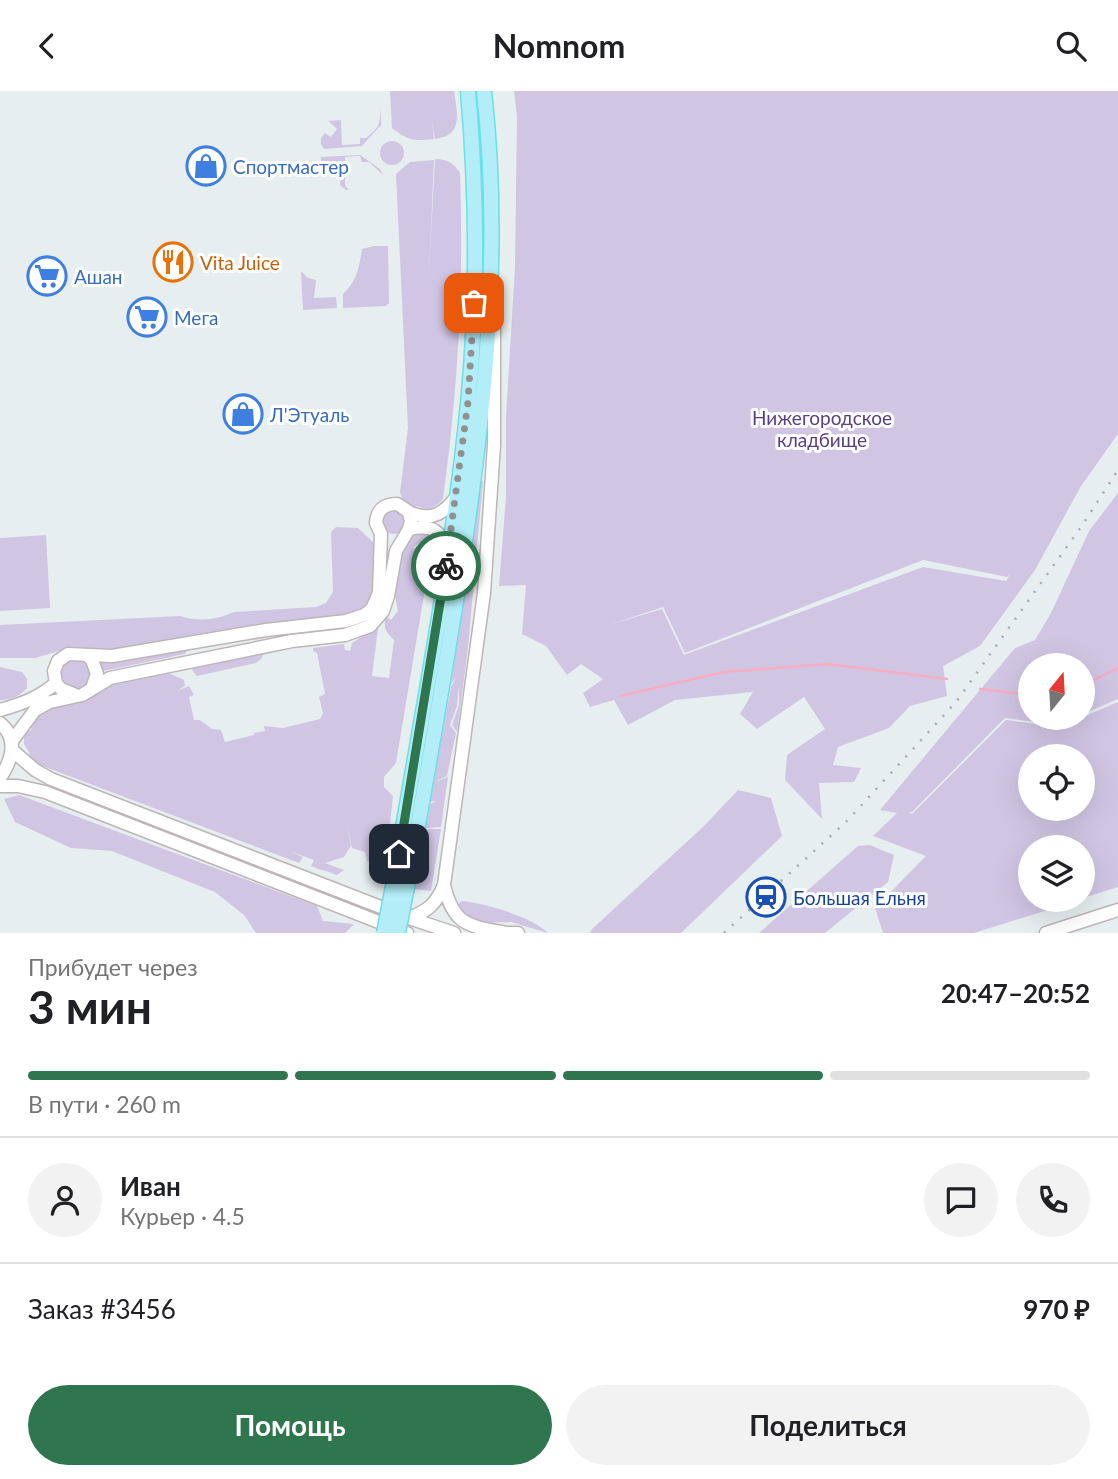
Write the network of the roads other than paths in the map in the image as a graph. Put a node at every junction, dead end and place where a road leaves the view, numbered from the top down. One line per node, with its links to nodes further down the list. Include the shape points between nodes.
1 (467, 91): 4 (main road, via 476,251 468,402)
2 (484, 91): 3 (main road)
3 (492, 272): 18 (main road, via 472,498 449,650); 19 (main road, via 494,445 484,593)
4 (457, 496): 5 (main road, via 440,515); 8 (main road)
5 (409, 513): 6 (main road); 7 (main road, via 397,504 384,506 376,523)
6 (406, 533): 7 (main road, via 395,539); 8 (main road, via 422,526 431,528 443,539); 11 (main road, via 396,551 383,611 359,632 184,662 110,678)
7 (381, 534): 9 (main road, via 379,593 364,615 112,656)
8 (448, 554): 18 (main road)
9 (86, 655): 10 (main road, via 73,653 58,661); 11 (main road, via 97,674)
10 (56, 683): 12 (main road); 13 (main road, via 24,704)
11 (92, 688): 12 (main road)
12 (76, 695): 15 (main road, via 35,710)
13 (0, 709)
14 (0, 723): 15 (main road)
15 (12, 746): 16 (main road, via 8,767); 21 (main road, via 51,779)
16 (0, 778)
17 (0, 786): 25 (main road, via 45,792)
18 (400, 884): 23 (main road, bridge); 24 (main road, bridge)
19 (444, 885): 21 (main road, via 428,911); 22 (main road, via 449,905 464,923)
20 (1118, 910): 28 (main road)
21 (409, 918): 26 (main road)
22 (500, 932): 27 (main road)
23 (384, 933)
24 (398, 933)
25 (407, 933)
26 (454, 933)
27 (518, 933)
28 (1046, 933)

